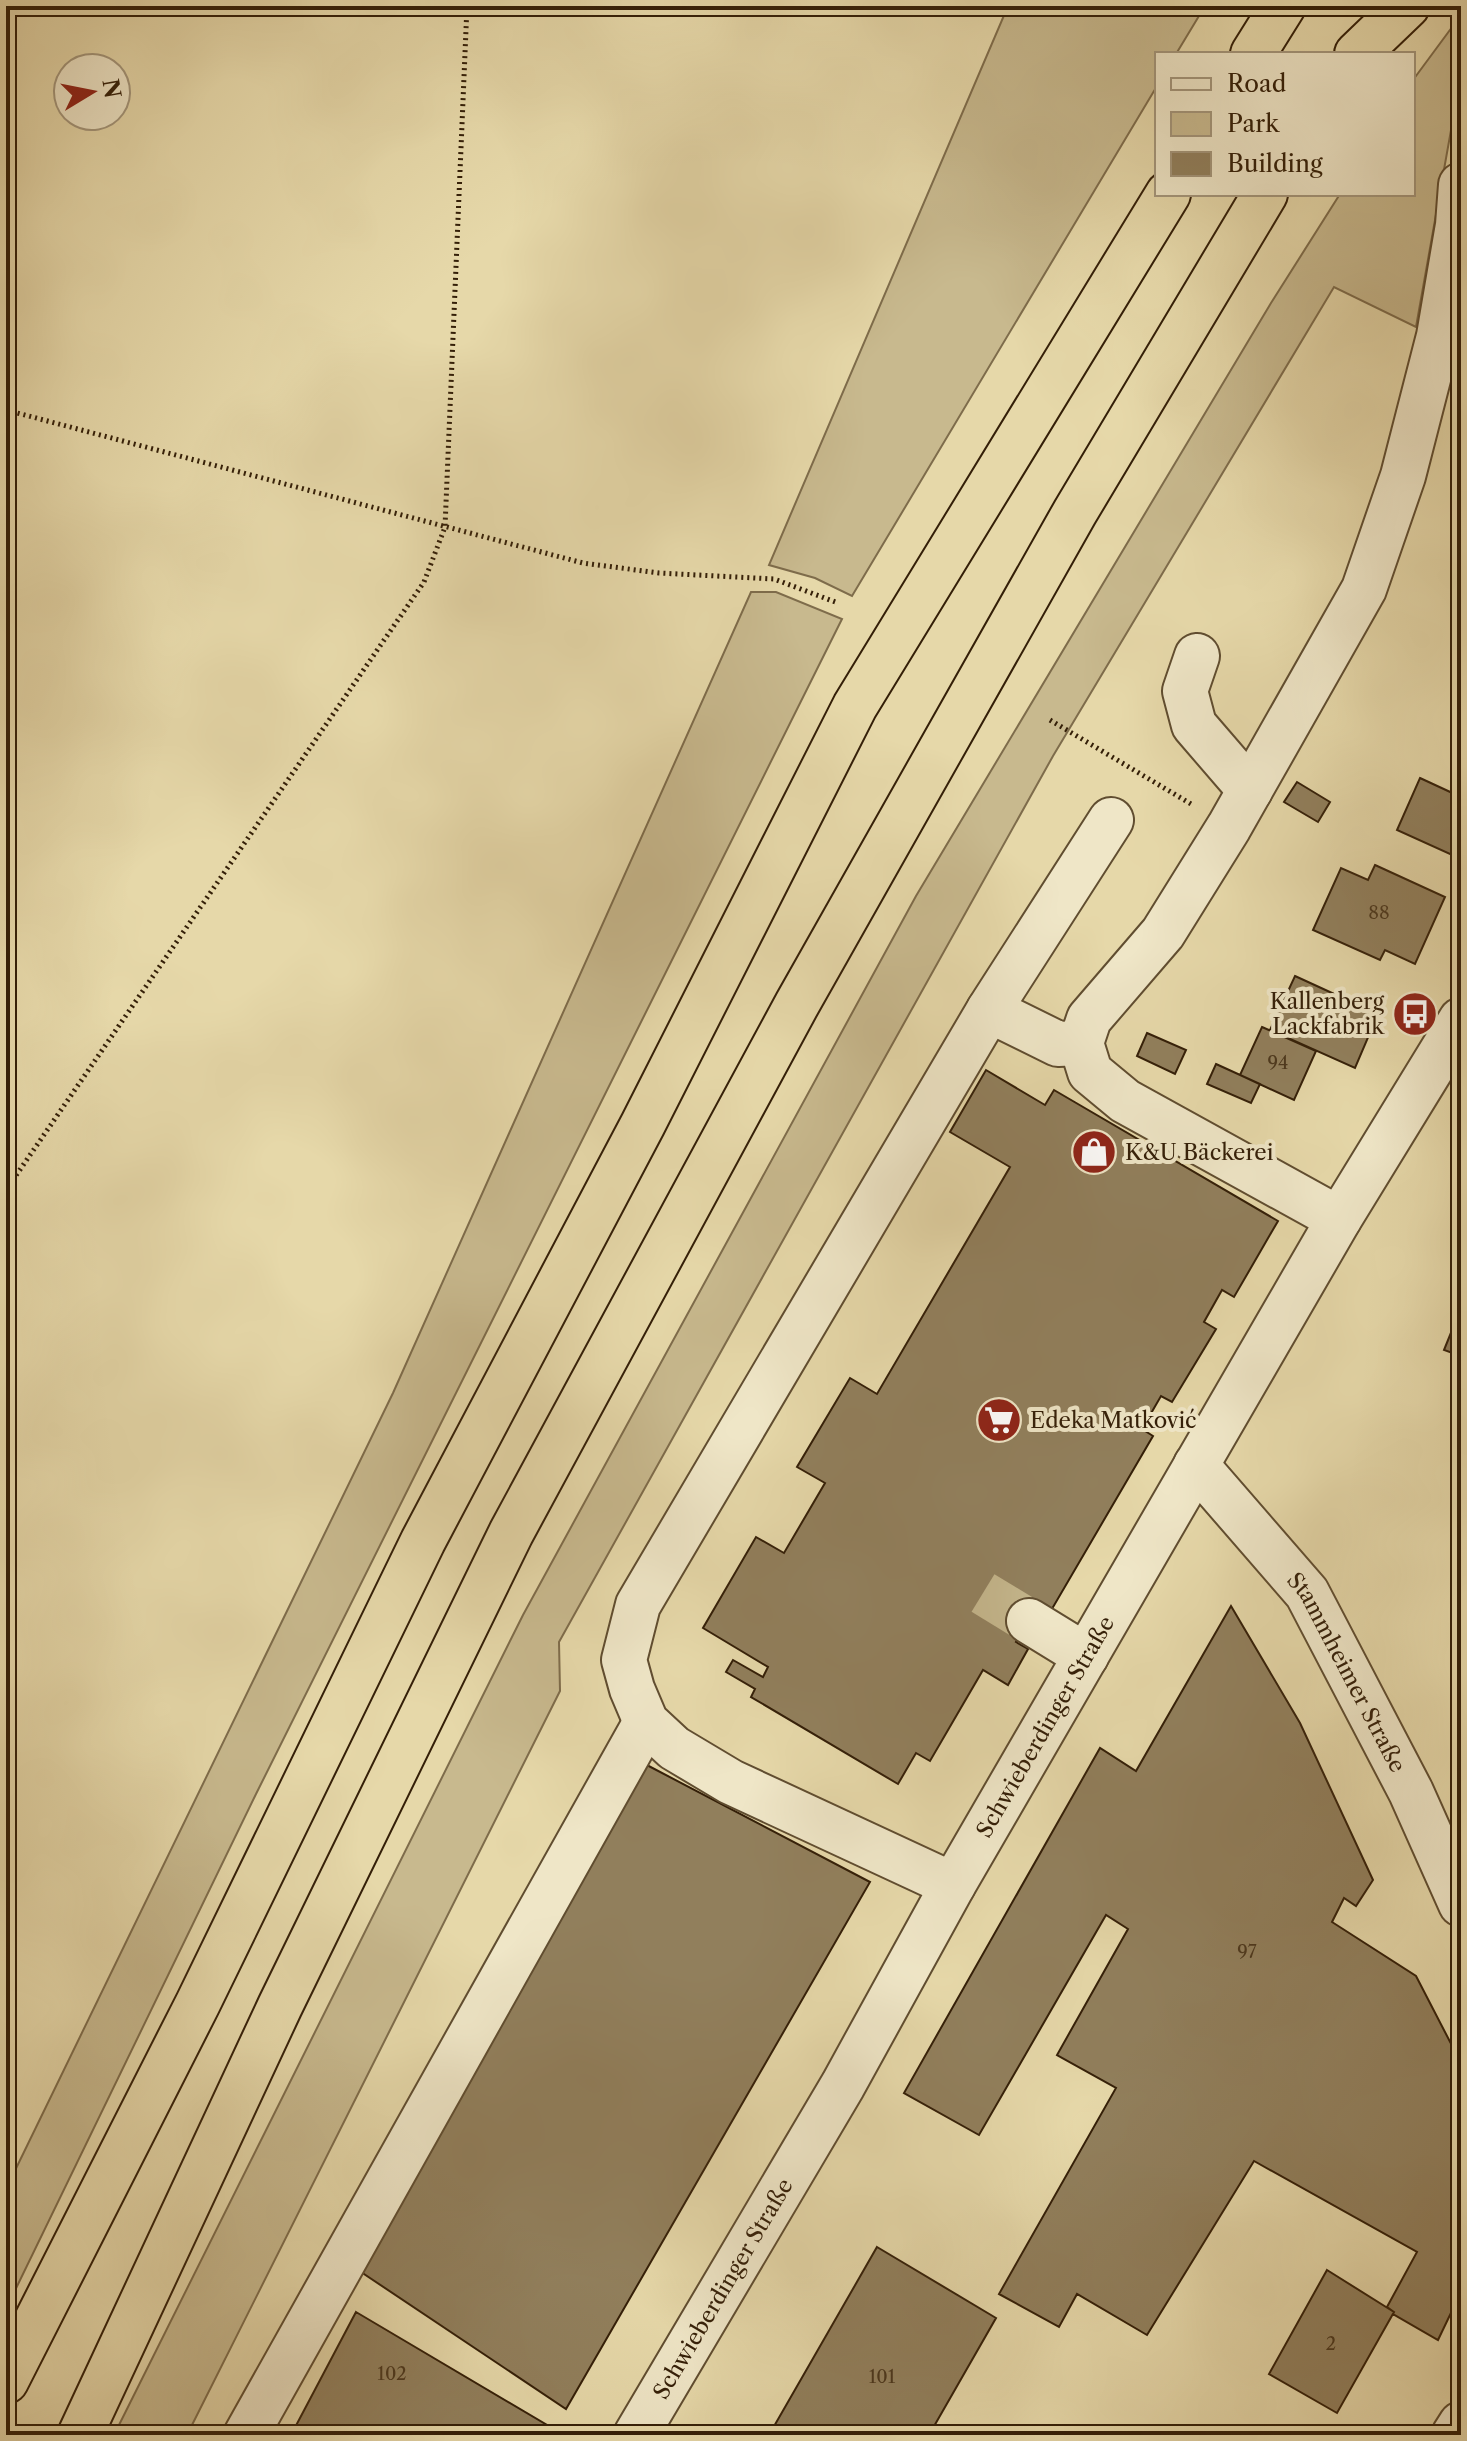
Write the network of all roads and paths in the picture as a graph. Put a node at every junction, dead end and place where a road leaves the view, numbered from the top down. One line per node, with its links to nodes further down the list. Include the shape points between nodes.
1 (467, 6): 12 (path)
2 (1283, 6): 5 (highway)
3 (1382, 6): 6 (highway)
4 (1407, 6): 7 (highway)
5 (1254, 52)
6 (1355, 52)
7 (1356, 52)
8 (1461, 185): 16 (street, via 1439,336 1403,476 1364,589)
9 (1167, 196): 30 (highway, via 855,706 423,1541)
10 (1264, 196): 32 (highway, via 1075,512 812,977 511,1533 280,2006)
11 (6, 410): 12 (path)
12 (445, 527): 13 (path, via 583,563 774,579); 22 (path, via 424,582)
13 (838, 603)
14 (1197, 656): 16 (street, via 1185,691 1194,725)
15 (1050, 720): 18 (path)
16 (1250, 790): 18 (street)
17 (1111, 820): 19 (street)
18 (1229, 827): 21 (street, via 1163,933 1089,1019)
19 (989, 1010): 21 (street, via 1058,1044); 27 (street, via 638,1605 624,1660)
20 (1461, 1020): 23 (street, Schwieberdinger Straße)
21 (1081, 1043): 23 (street, via 1090,1072 1125,1101)
22 (6, 1190)
23 (1339, 1219): 24 (street, Schwieberdinger Straße)
24 (1196, 1465): 26 (street, Schwieberdinger Straße); 29 (street, Stammheimer Straße, via 1307,1593 1411,1792)
25 (1029, 1621): 26 (street)
26 (1086, 1656): 28 (street, Schwieberdinger Straße)
27 (646, 1722): 28 (street, via 674,1748 731,1782); 33 (street)
28 (953, 1885): 34 (street, Schwieberdinger Straße, via 843,2085)
29 (1461, 1904)
30 (6, 2381)
31 (1461, 2424): 35 (street)
32 (80, 2435)
33 (246, 2435)
34 (636, 2435)
35 (1454, 2435)

